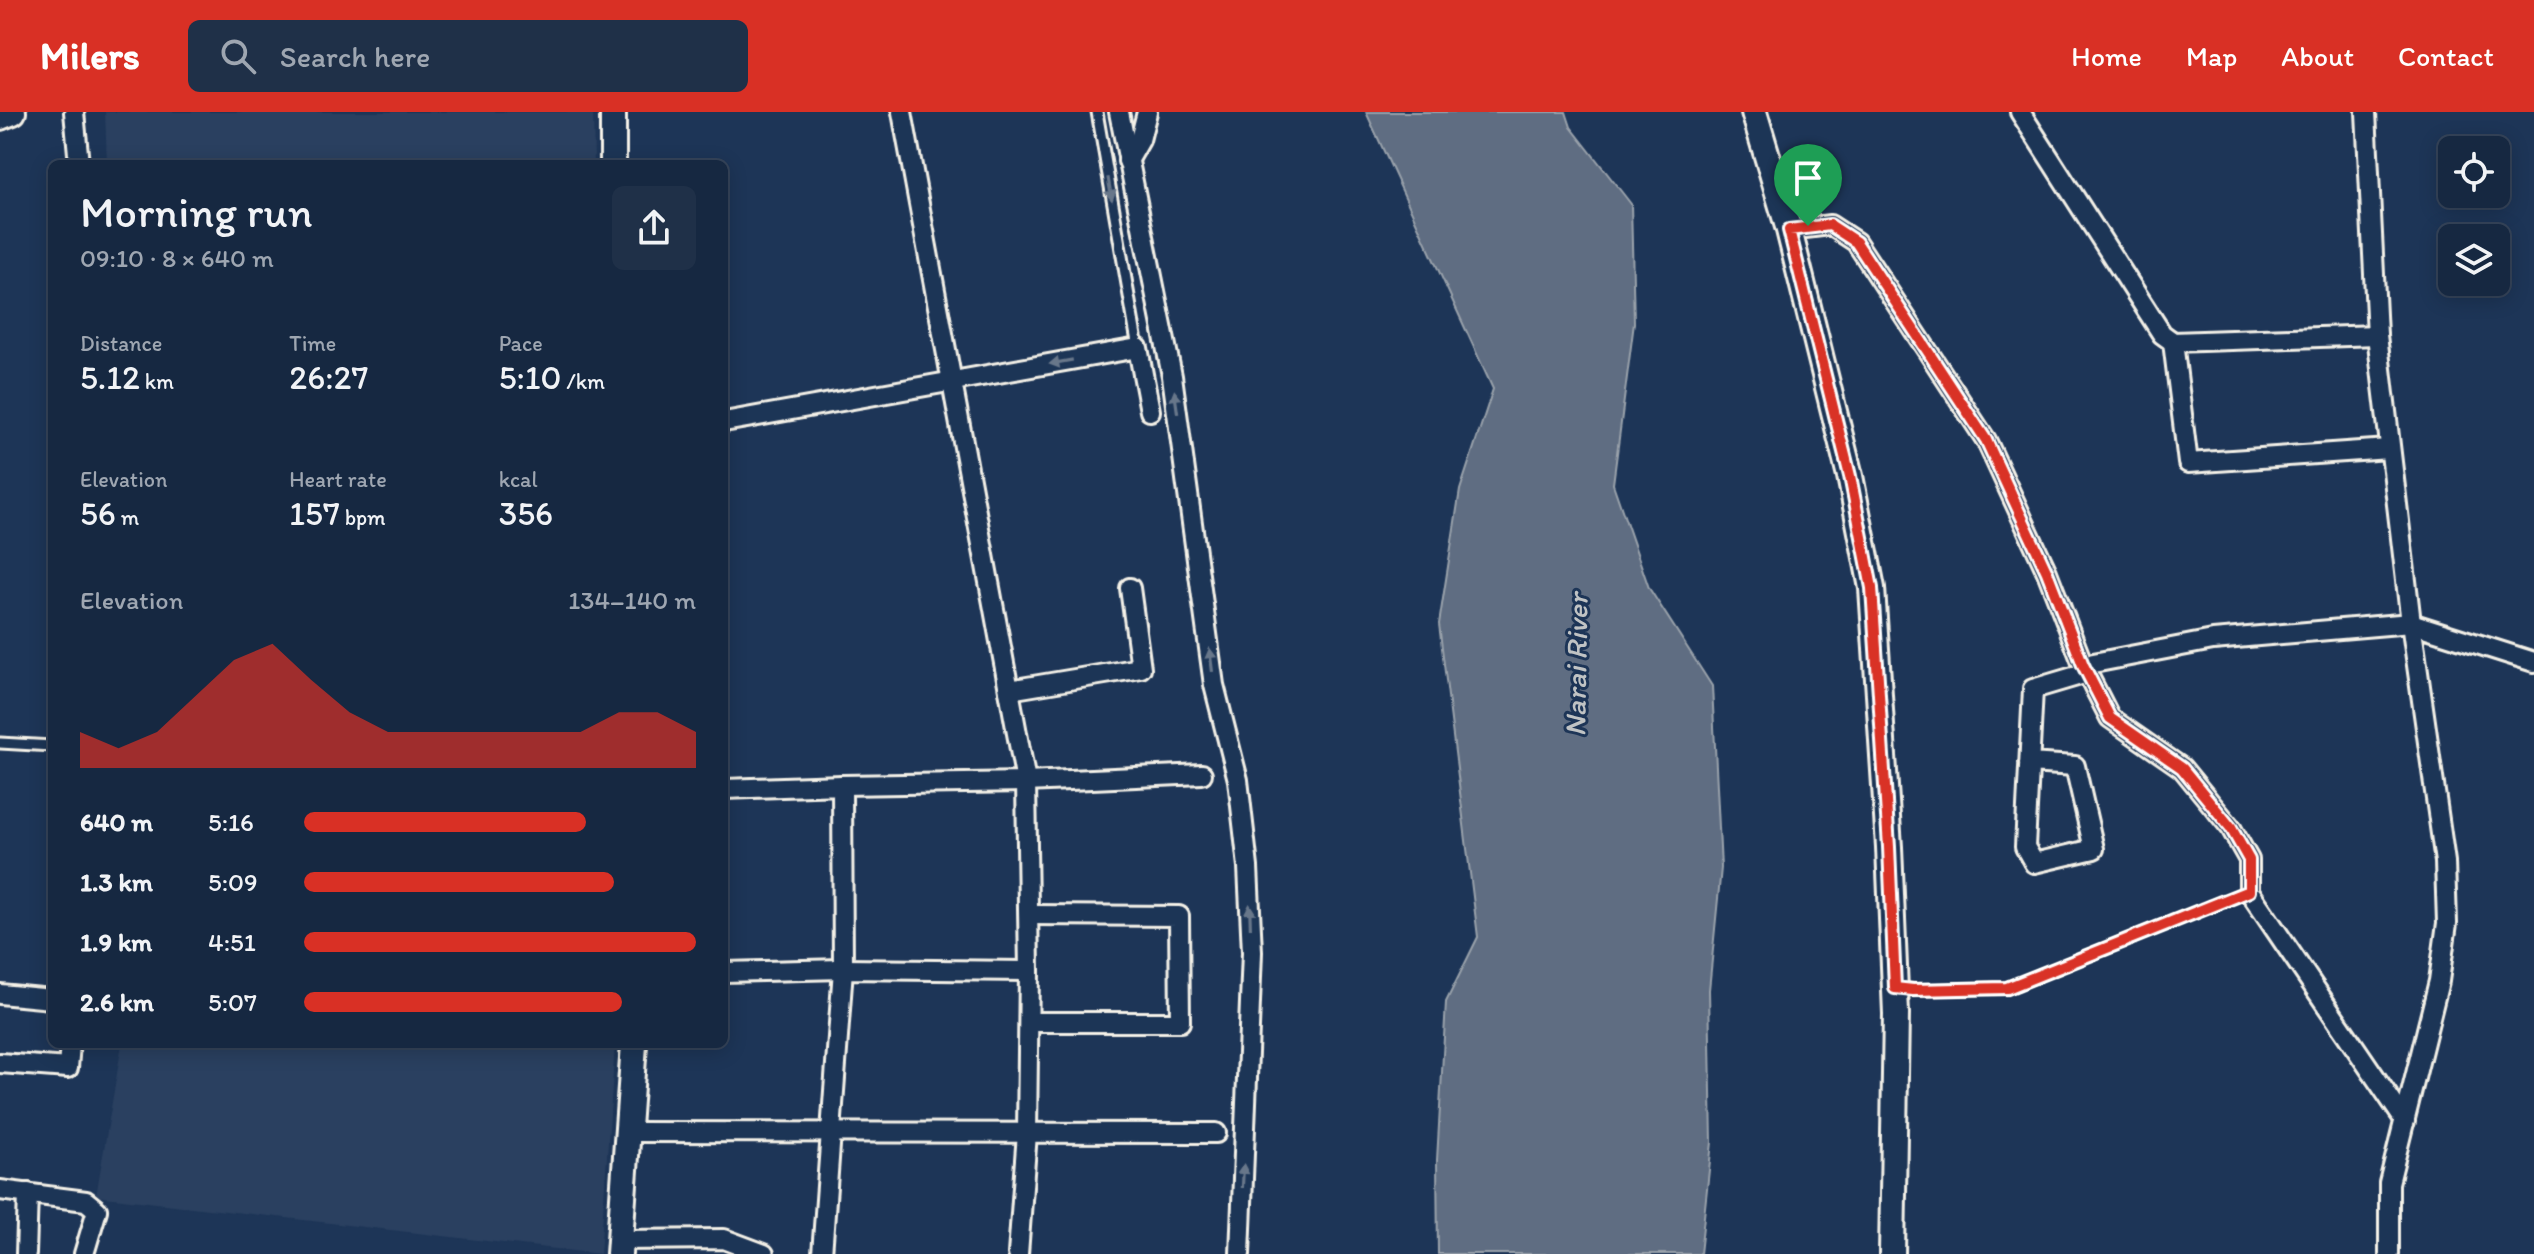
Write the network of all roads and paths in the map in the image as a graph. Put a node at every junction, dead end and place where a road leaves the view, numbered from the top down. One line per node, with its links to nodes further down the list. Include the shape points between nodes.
1 (13, 112): 11 (street)
2 (74, 112): 12 (street)
3 (613, 112): 13 (street)
4 (902, 112): 19 (street)
5 (1097, 112): 18 (lane, one-way to 18)
6 (1119, 112): 14 (street)
7 (1147, 112): 14 (street)
8 (1754, 112): 15 (street)
9 (2020, 112): 17 (street, via 2162,334)
10 (2366, 112): 16 (street)
11 (0, 117)
12 (79, 160)
13 (613, 160)
14 (1128, 161): 60 (street, one-way to 14, via 1252,952 1248,867 1238,780 1214,685 1172,376)
15 (1789, 230): 26 (street, via 1830,225 1856,242 1986,440); 40 (street, via 1872,588)
16 (2377, 335): 17 (street); 22 (street)
17 (2173, 342): 22 (street, via 2188,463)
18 (1138, 348): 19 (street, one-way to 19); 20 (street)
19 (954, 382): 21 (street); 27 (street)
20 (1150, 411)
21 (728, 421)
22 (2389, 449): 24 (street)
23 (1130, 588): 27 (street, via 1141,668)
24 (2411, 623): 25 (street); 26 (street, via 2213,640); 47 (street, via 2445,862 2447,923 2439,981)
25 (2534, 662)
26 (2085, 669): 30 (street, via 2033,689); 35 (street, via 2110,718 2182,768 2231,828 2249,860)
27 (1009, 690): 32 (street)
28 (0, 743): 29 (lane)
29 (48, 746)
30 (2029, 763): 30 (street, via 2025,847 2034,863 2094,849 2075,766)
31 (1202, 774): 32 (street)
32 (1026, 782): 33 (street); 36 (street)
33 (842, 785): 34 (street); 37 (street)
34 (728, 789)
35 (2249, 891): 40 (lane, via 2007,988); 47 (street)
36 (1029, 915): 38 (street); 43 (street, via 1179,916 1180,1022)
37 (843, 969): 38 (street); 39 (street); 49 (street)
38 (1029, 971): 43 (street)
39 (728, 972)
40 (1895, 988): 61 (street)
41 (0, 994): 42 (street)
42 (48, 999)
43 (1029, 1022): 50 (street)
44 (70, 1048): 46 (street, via 68,1068)
45 (634, 1048): 48 (street)
46 (0, 1063)
47 (2405, 1121): 62 (street, via 2389,1183)
48 (629, 1132): 49 (street); 54 (street)
49 (833, 1133): 50 (street); 58 (street)
50 (1027, 1133): 51 (street); 59 (street)
51 (1216, 1133)
52 (0, 1190): 53 (street)
53 (28, 1193): 55 (street); 56 (street, via 86,1201 97,1210)
54 (620, 1247): 57 (street, via 724,1239)
55 (26, 1254)
56 (84, 1254)
57 (764, 1254)
58 (822, 1254)
59 (1018, 1254)
60 (1240, 1254)
61 (1892, 1254)
62 (2389, 1254)

